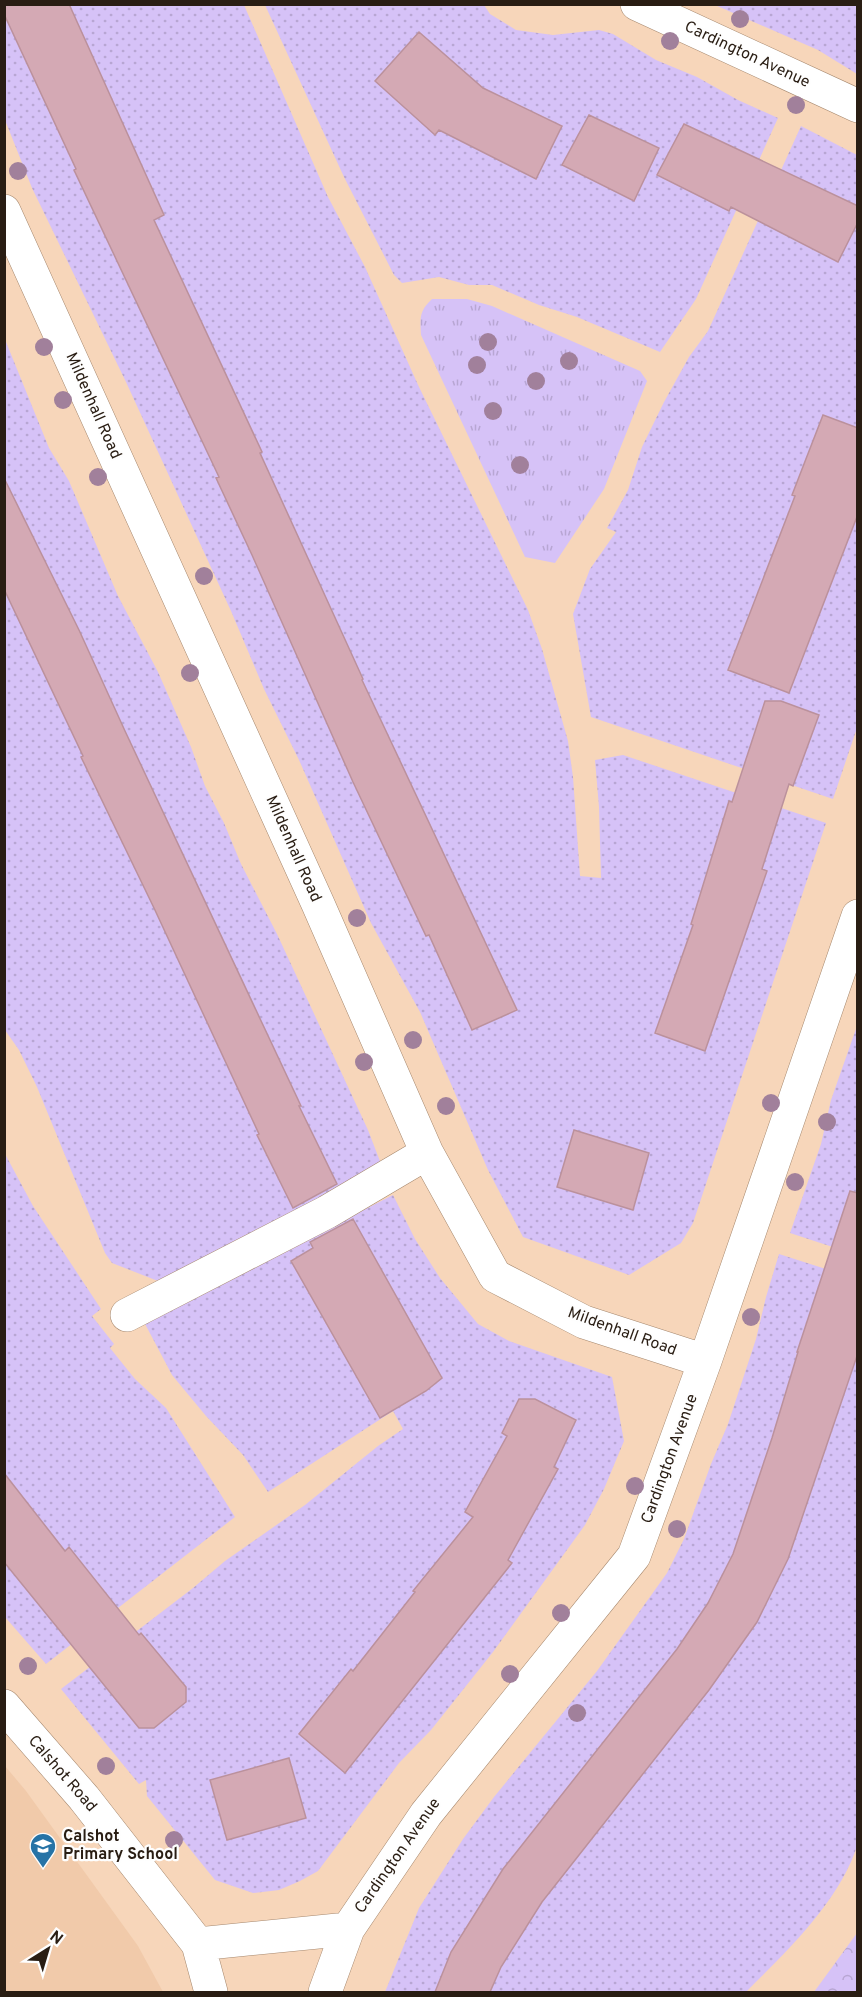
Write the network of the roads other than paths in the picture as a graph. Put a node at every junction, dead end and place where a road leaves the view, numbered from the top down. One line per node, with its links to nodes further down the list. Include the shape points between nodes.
1 (637, 4): 2 (street, Cardington Avenue)
2 (858, 106)
3 (4, 211): 5 (street, Mildenhall Road)
4 (858, 916): 7 (street, Cardington Avenue)
5 (427, 1153): 6 (street, via 327,1212); 7 (street, Mildenhall Road, via 495,1276 584,1322)
6 (127, 1315)
7 (705, 1361): 9 (street, Cardington Avenue, via 634,1556 426,1814)
8 (4, 1707): 10 (street, Calshot Road, via 84,1798)
9 (348, 1929): 10 (street, Cardington Avenue); 12 (street, Cardington Avenue)
10 (198, 1944): 11 (street, Calshot Road)
11 (211, 1992)
12 (325, 1992)

